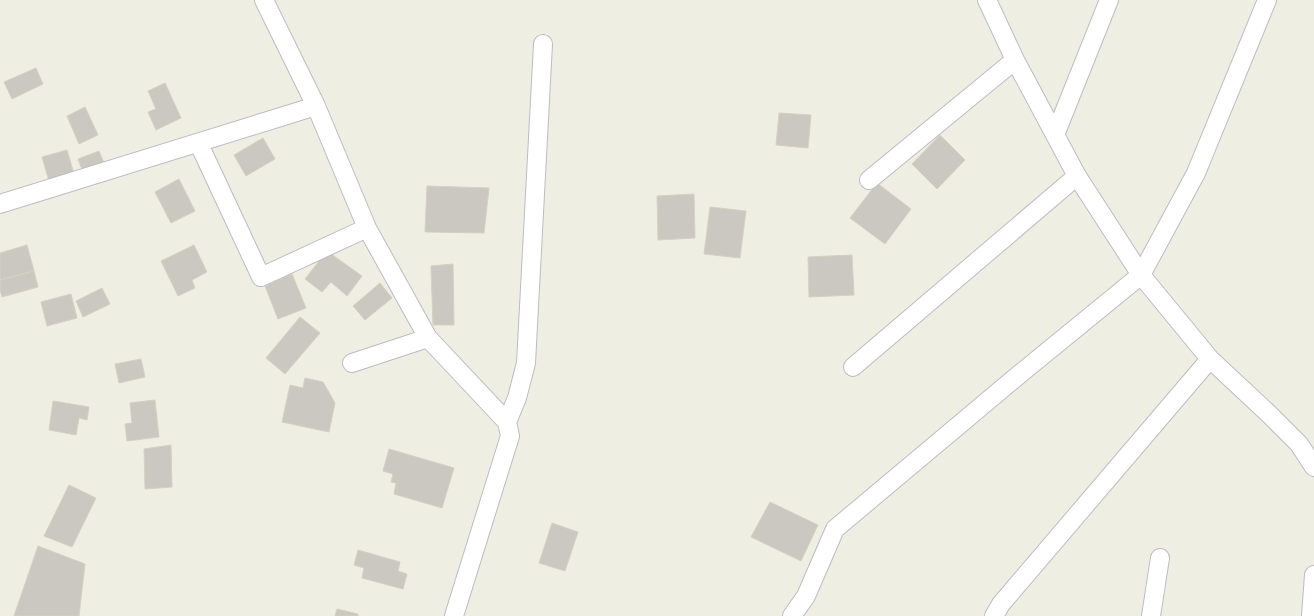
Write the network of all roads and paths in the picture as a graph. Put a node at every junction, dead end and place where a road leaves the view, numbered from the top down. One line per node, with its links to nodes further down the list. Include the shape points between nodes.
1 (264, 0): 7 (street)
2 (987, 0): 6 (street)
3 (1109, 0): 8 (street)
4 (1267, 0): 14 (street, via 1196,173)
5 (543, 44): 19 (street, via 526,364 517,398)
6 (1015, 60): 8 (street); 11 (street)
7 (316, 106): 9 (street); 13 (street)
8 (1055, 135): 10 (street)
9 (199, 144): 12 (street); 13 (street, via 261,277)
10 (1077, 176): 14 (street); 18 (street)
11 (869, 180)
12 (0, 204)
13 (367, 228): 15 (street)
14 (1141, 275): 16 (street); 24 (street, via 835,530 806,596)
15 (428, 338): 17 (street); 19 (street)
16 (1210, 359): 20 (street, via 1299,444); 25 (street, via 1001,604)
17 (352, 363)
18 (853, 367)
19 (507, 422): 23 (street, via 510,436)
20 (1314, 467)
21 (1160, 558): 26 (street)
22 (1314, 575): 27 (street)
23 (454, 616)
24 (792, 616)
25 (994, 616)
26 (1151, 616)
27 (1311, 616)

